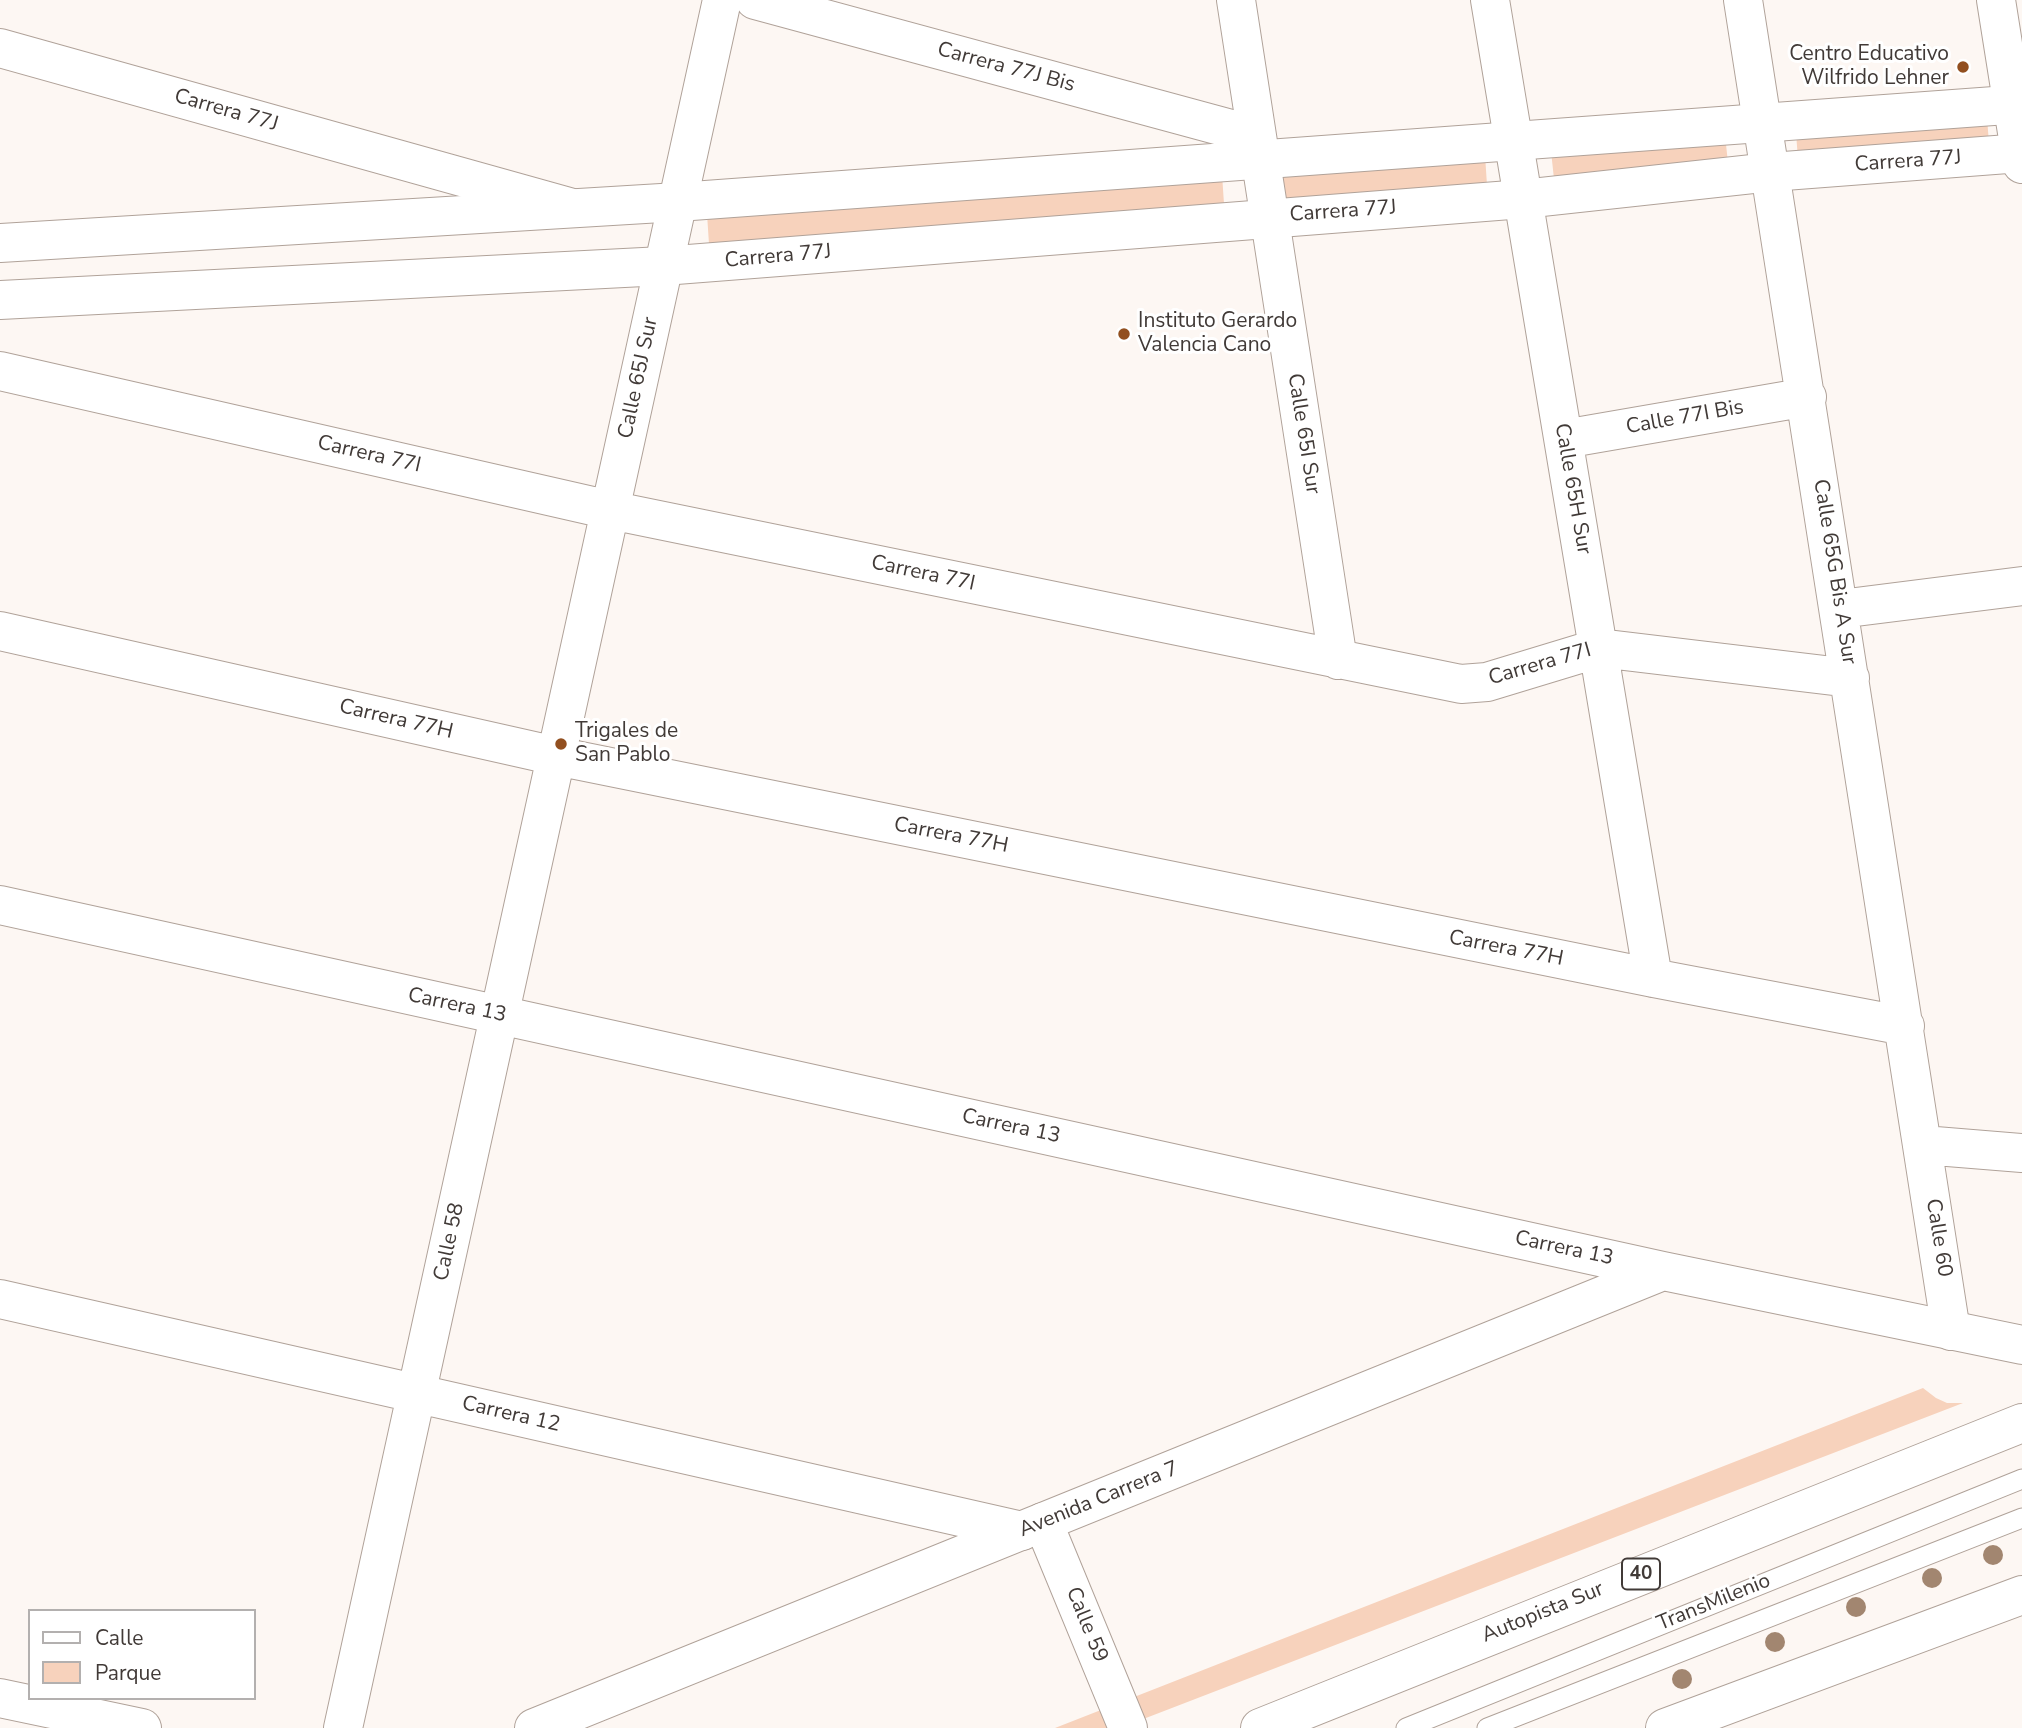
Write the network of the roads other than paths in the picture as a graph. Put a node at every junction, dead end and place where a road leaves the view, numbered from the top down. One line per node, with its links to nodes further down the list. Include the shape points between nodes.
1 (722, 0): 15 (main road, Calle 65J Sur)
2 (755, 0): 11 (main road, Carrera 77J Bis)
3 (1236, 0): 11 (main road, Calle 65I Sur)
4 (1490, 0): 10 (main road, Calle 65H Sur)
5 (1743, 0): 9 (main road, Calle 65G Bis A Sur)
6 (1996, 0): 8 (main road)
7 (0, 48): 16 (main road, Carrera 77J)
8 (2017, 105): 9 (main road); 12 (main road)
9 (1763, 123): 10 (main road); 13 (main road, Calle 65G Bis A Sur)
10 (1514, 140): 11 (main road); 14 (main road, Calle 65H Sur)
11 (1259, 147): 15 (main road); 17 (main road, Calle 65I Sur)
12 (2021, 157): 13 (main road, Carrera 77J)
13 (1771, 172): 14 (main road, Carrera 77J); 22 (main road, Calle 65G Bis A Sur)
14 (1523, 199): 17 (main road, Carrera 77J); 23 (main road, Calle 65H Sur)
15 (678, 202): 16 (main road); 19 (main road, Calle 65J Sur)
16 (574, 208): 18 (main road)
17 (1270, 217): 19 (main road, Carrera 77J); 29 (main road, Calle 65I Sur)
18 (0, 243)
19 (663, 266): 20 (main road); 24 (main road, Calle 65J Sur)
20 (0, 300)
21 (0, 371): 24 (main road, Carrera 77I)
22 (1807, 397): 23 (main road, Calle 77I Bis); 26 (main road, Calle 65G Bis A Sur)
23 (1564, 439): 28 (main road, Calle 65H Sur)
24 (610, 510): 29 (main road, Carrera 77I); 31 (main road, Calle 65J Sur)
25 (2022, 586): 26 (main road)
26 (1840, 609): 30 (main road, Calle 65G Bis A Sur)
27 (0, 631): 31 (main road, Carrera 77H)
28 (1599, 648): 29 (main road, Carrera 77I, via 1487,682 1461,684); 30 (main road, Carrera 77I); 33 (main road, Calle 65H Sur)
29 (1338, 660)
30 (1850, 678): 35 (main road, Calle 65G Bis A Sur)
31 (556, 756): 33 (main road, Carrera 77H); 34 (main road, Calle 58)
32 (0, 905): 34 (main road, Carrera 13)
33 (1653, 978): 35 (main road, Carrera 77H)
34 (499, 1015): 38 (main road, Carrera 13); 42 (main road, Calle 58)
35 (1905, 1026): 36 (main road, Calle 65G Bis A Sur)
36 (1923, 1144): 37 (main road); 40 (main road, Calle 60)
37 (2022, 1153)
38 (1663, 1271): 40 (main road, Carrera 13); 46 (main road, Avenida Carrera 7)
39 (0, 1299): 42 (main road, Carrera 12)
40 (1951, 1331): 41 (main road, Carrera 13)
41 (2022, 1345)
42 (416, 1394): 46 (main road, Carrera 12); 50 (main road, Calle 58)
43 (2022, 1423): 53 (main road, Autopista Sur / 40)
44 (2022, 1479): 54 (lane, TransMilenio)
45 (2022, 1518): 55 (lane, TransMilenio)
46 (1032, 1527): 51 (main road, Avenida Carrera 7); 52 (main road, Calle 59)
47 (2022, 1595): 56 (main road)
48 (0, 1698): 49 (main road)
49 (142, 1728)
50 (343, 1728)
51 (534, 1728)
52 (1128, 1728)
53 (1261, 1728)
54 (1406, 1728)
55 (1487, 1728)
56 (1665, 1728)

